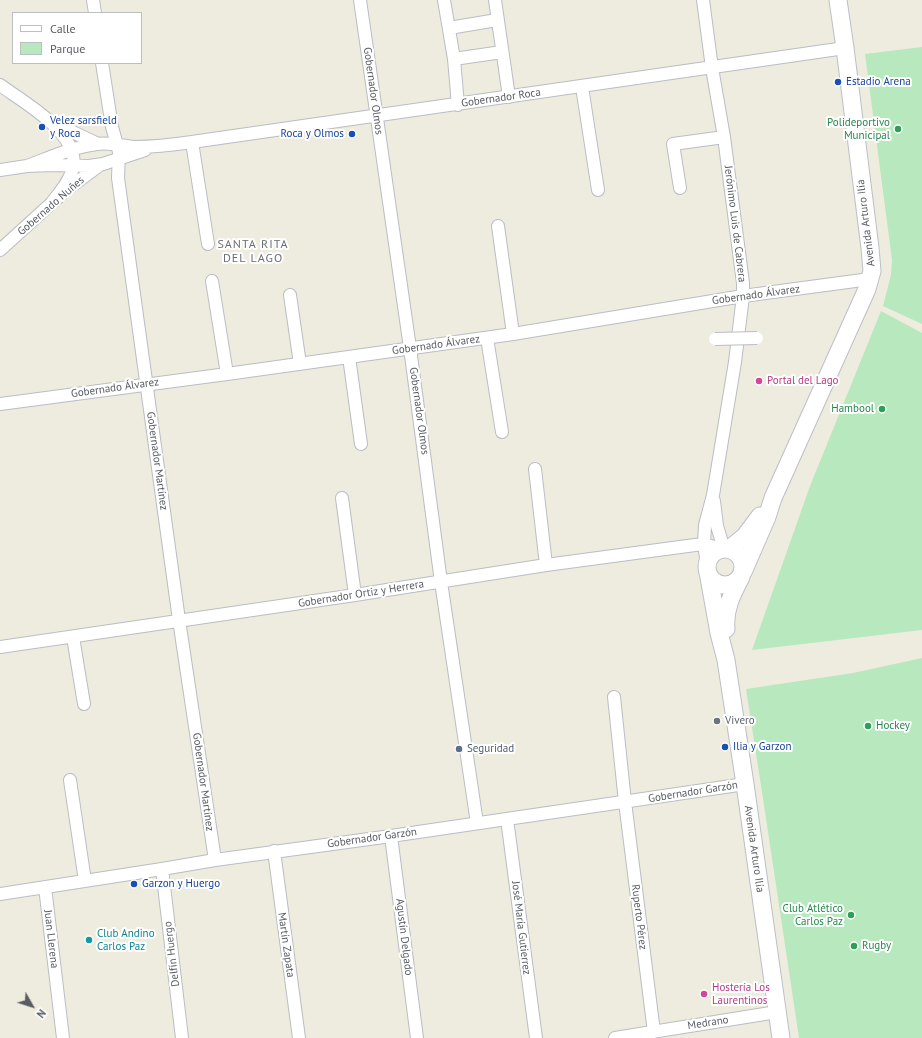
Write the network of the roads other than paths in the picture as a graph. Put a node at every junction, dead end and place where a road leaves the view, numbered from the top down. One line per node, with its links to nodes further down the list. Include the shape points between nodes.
1 (93, 0): 7 (street)
2 (360, 0): 19 (street, Gobernador Olmos)
3 (444, 0): 9 (street)
4 (495, 0): 8 (street)
5 (703, 0): 14 (street, Jerónimo Luis de Cabrera)
6 (838, 0): 10 (main road, Avenida Arturo Ilía)
7 (95, 12)
8 (497, 20): 9 (street); 11 (street)
9 (449, 28): 12 (street)
10 (845, 48): 14 (street, Gobernador Roca); 36 (main road, Avenida Arturo Ilía, via 870,248)
11 (502, 52): 12 (street); 17 (street)
12 (454, 59): 18 (street)
13 (102, 64): 25 (street, Gobernador Martínez, via 112,128)
14 (712, 68): 16 (street, Gobernador Roca); 21 (street, Jerónimo Luis de Cabrera)
15 (0, 86): 20 (street)
16 (582, 87): 17 (street, Gobernador Roca); 31 (street)
17 (509, 97): 18 (street, Gobernador Roca)
18 (458, 105): 19 (street, Gobernador Roca)
19 (376, 115): 22 (street, Gobernador Roca); 44 (street, Gobernador Olmos)
20 (46, 119): 23 (street); 24 (street, via 58,128)
21 (724, 137): 30 (street, via 672,144); 39 (street, Jerónimo Luis de Cabrera)
22 (192, 142): 25 (street, Gobernador Roca); 34 (street)
23 (98, 144): 24 (street, Gobernador Roca); 25 (street, Gobernador Roca, via 107,144)
24 (72, 151): 27 (street, Gobernador Roca); 28 (street)
25 (119, 152): 26 (street, Gobernador Roca); 48 (street, Gobernador Martínez, via 118,178)
26 (103, 164): 28 (street, Gobernador Roca); 32 (street, Gobernado Nuñes, via 76,182)
27 (27, 166): 28 (street, Gobernador Roca); 29 (street, Gobernador Roca)
28 (73, 166): 32 (street, via 64,186)
29 (0, 170)
30 (680, 188)
31 (598, 190)
32 (51, 204): 35 (street, Gobernado Nuñes)
33 (498, 226): 40 (street)
34 (208, 244)
35 (0, 250)
36 (870, 279): 39 (street, Gobernado Álvarez); 55 (main road, Avenida Arturo Ilía)
37 (212, 281): 47 (street)
38 (290, 295): 46 (street)
39 (743, 296): 40 (street, Gobernado Álvarez); 53 (street, Jerónimo Luis de Cabrera)
40 (513, 334): 41 (street, Gobernado Álvarez)
41 (488, 338): 44 (street, Gobernado Álvarez); 50 (street)
42 (757, 338): 43 (street, bridge)
43 (714, 340)
44 (410, 348): 45 (street, Gobernado Álvarez); 61 (street, Gobernador Olmos)
45 (349, 357): 46 (street, Gobernado Álvarez); 51 (street)
46 (300, 364): 47 (street, Gobernado Álvarez)
47 (226, 374): 48 (street, Gobernado Álvarez)
48 (146, 384): 49 (street, Gobernado Álvarez); 63 (street, Gobernador Martínez)
49 (0, 404)
50 (502, 432)
51 (361, 444)
52 (535, 469): 58 (street)
53 (713, 496): 56 (street, Jerónimo Luis de Cabrera, via 705,525); 57 (street, Jerónimo Luis de Cabrera, via 717,526)
54 (342, 498): 62 (street)
55 (773, 498): 57 (main road, Avenida Arturo Ilía, via 745,536); 60 (main road, Avenida Arturo Ilía)
56 (704, 544): 57 (street, Gobernador Ortiz y Herrera); 58 (street, Gobernador Ortiz y Herrera); 59 (street, Jerónimo Luis de Cabrera)
57 (725, 549): 59 (main road, via 712,555); 60 (main road, via 740,556 744,566)
58 (546, 565): 61 (street, Gobernador Ortiz y Herrera)
59 (708, 568): 60 (main road, via 714,581 723,585 733,583); 66 (main road, Avenida Arturo Ilía)
60 (742, 574): 66 (main road, Avenida Arturo Ilía, via 725,617)
61 (442, 582): 62 (street, Gobernador Ortiz y Herrera); 73 (street, Gobernador Olmos)
62 (356, 595): 63 (street, Gobernador Ortiz y Herrera)
63 (179, 620): 64 (street, Gobernador Ortiz y Herrera); 76 (street, Gobernador Martínez)
64 (73, 637): 65 (street, Gobernador Ortiz y Herrera); 68 (street)
65 (0, 647)
66 (726, 660): 70 (main road, Avenida Arturo Ilía)
67 (614, 697): 71 (street, Ruperto Pérez)
68 (84, 704)
69 (70, 780): 78 (street)
70 (745, 784): 71 (street, Gobernador Garzón); 81 (main road, Avenida Arturo Ilía)
71 (625, 802): 72 (street, Gobernador Garzón); 82 (street, Ruperto Pérez)
72 (507, 819): 73 (street, Gobernador Garzón); 87 (street, José María Gutierrez)
73 (477, 823): 74 (street, Gobernador Garzón)
74 (391, 836): 75 (street, Gobernador Garzón); 86 (street, Agustín Delgado)
75 (274, 851): 76 (street, Gobernador Garzón); 85 (street, Martín Zapata)
76 (215, 860): 77 (street, Gobernador Garzón)
77 (162, 869): 78 (street, Gobernador Garzón); 84 (street, Delfín Huergo)
78 (85, 881): 79 (street, Gobernador Garzón)
79 (45, 887): 80 (street, Gobernador Garzón); 83 (street, Juan Llerena)
80 (0, 894)
81 (777, 1012): 82 (street, Medrano); 89 (main road, Avenida Arturo Ilía)
82 (654, 1032): 88 (street, Medrano)
83 (63, 1038)
84 (182, 1038)
85 (299, 1038)
86 (417, 1038)
87 (536, 1038)
88 (615, 1038)
89 (781, 1038)

